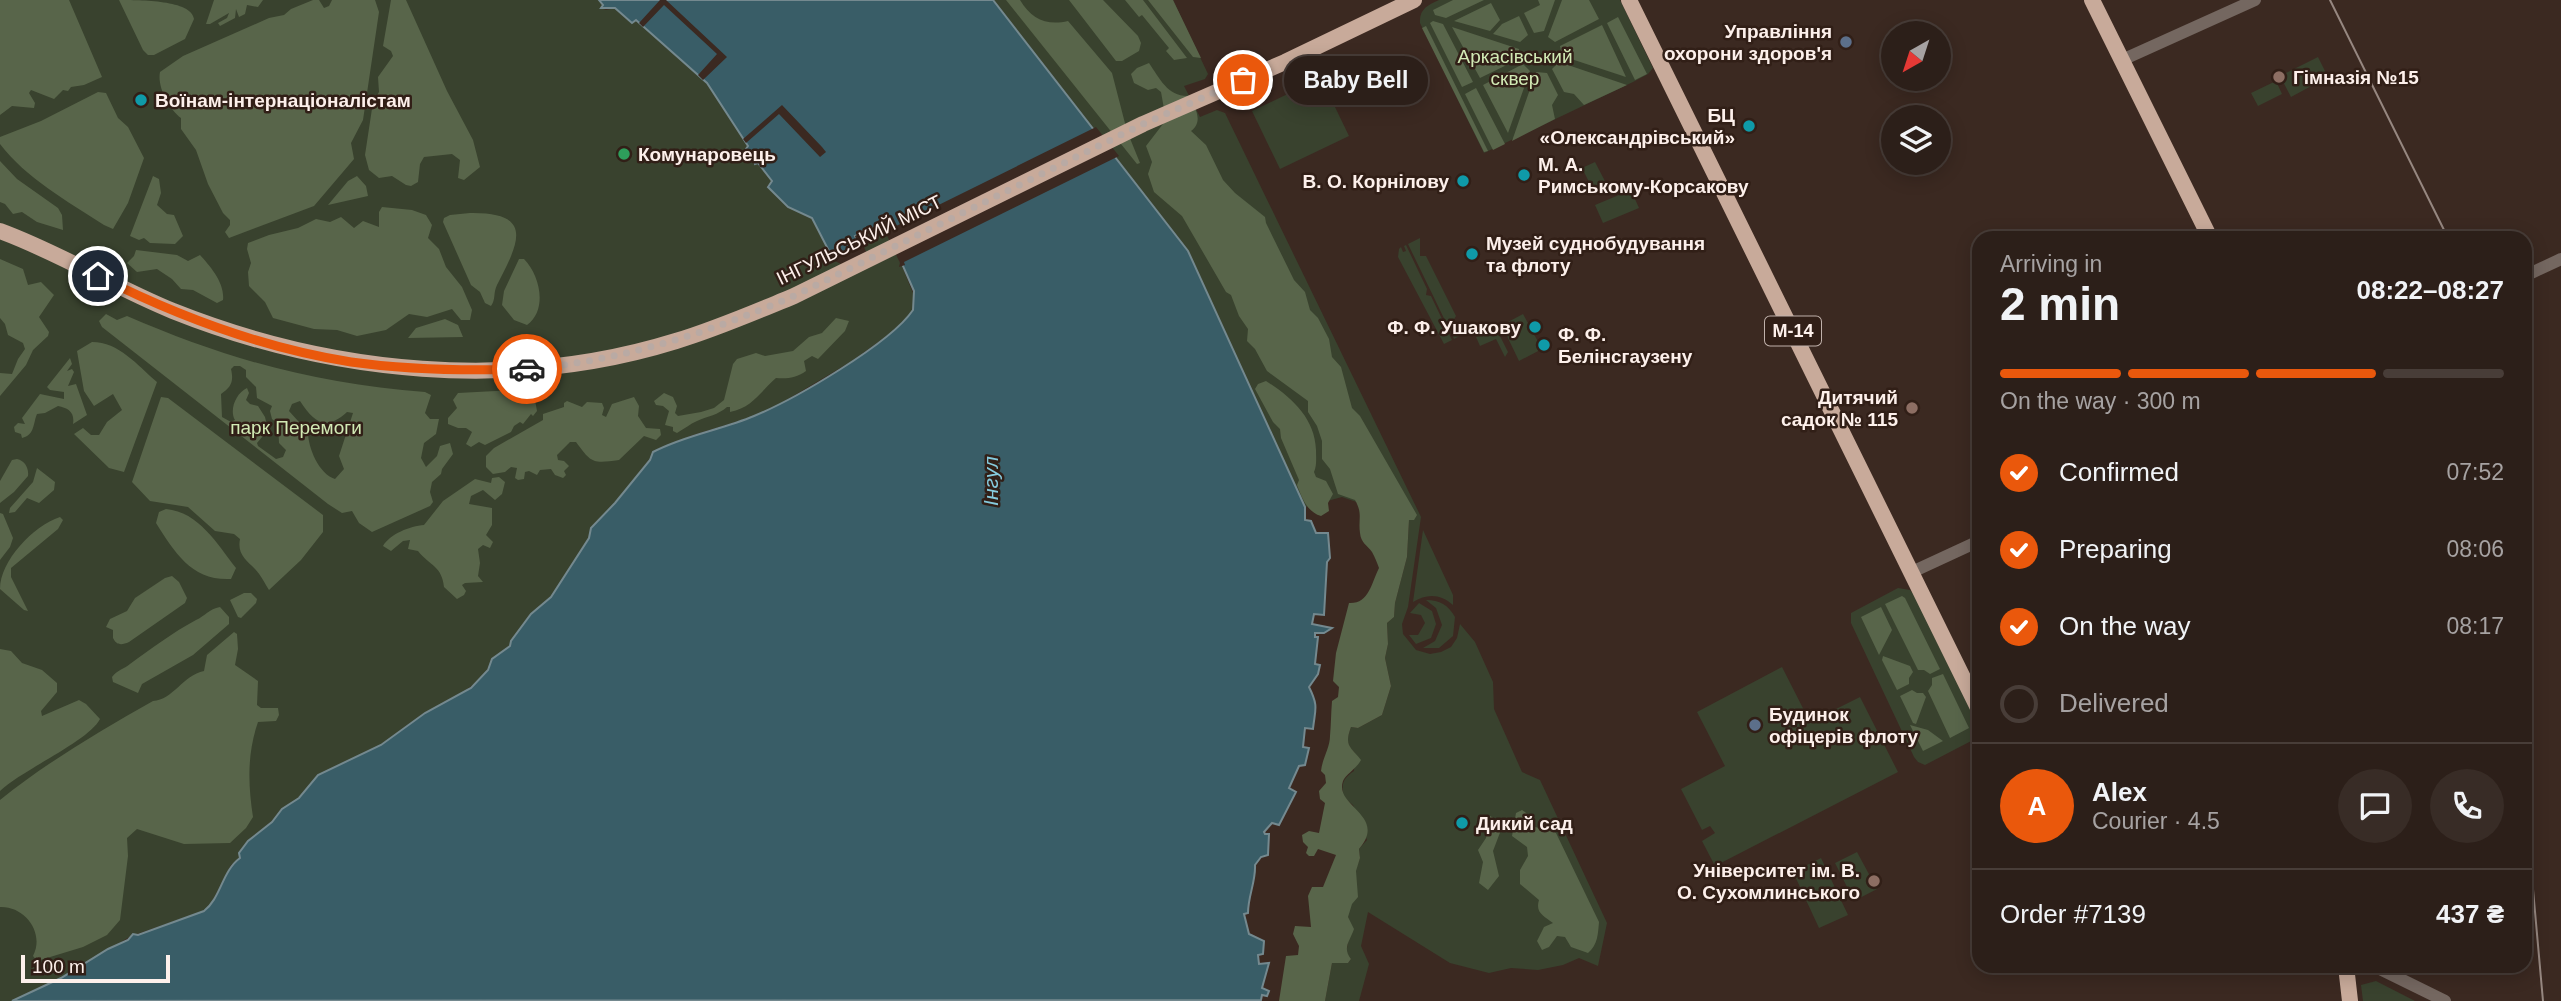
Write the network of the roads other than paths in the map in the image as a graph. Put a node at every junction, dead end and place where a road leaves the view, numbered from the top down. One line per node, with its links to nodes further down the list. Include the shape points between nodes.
1 (1414, 0): 6 (highway, ІНГУЛЬСЬКИЙ МІСТ, via 1143,124 794,296 640,351 528,369 441,370 301,352 173,311)
2 (1629, 0): 11 (highway, М-14)
3 (2092, 0): 5 (highway)
4 (2255, 0): 5 (street)
5 (2122, 60): 7 (highway)
6 (0, 231)
7 (2207, 231)
8 (2561, 259): 9 (street)
9 (2532, 273)
10 (1972, 544): 11 (street)
11 (1912, 572): 12 (highway, М-14)
12 (1972, 696)
13 (2347, 973): 15 (highway)
14 (2388, 973): 16 (street)
15 (2350, 1001)
16 (2445, 1001)

